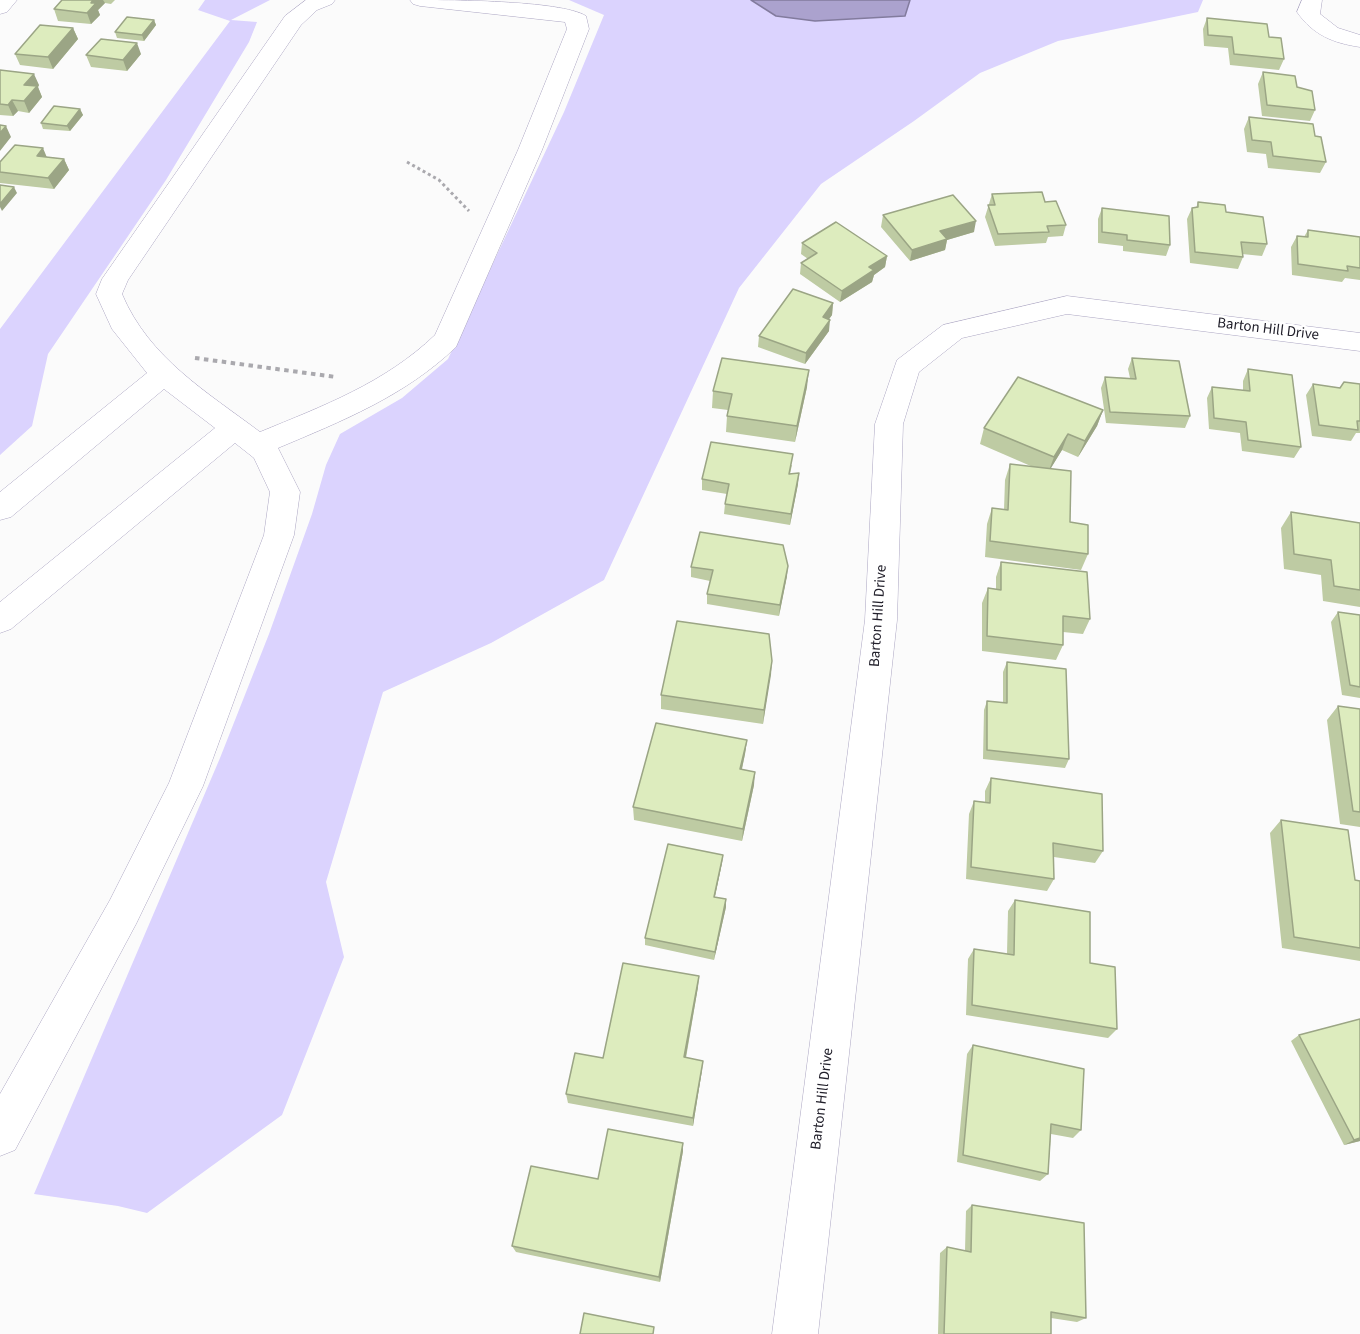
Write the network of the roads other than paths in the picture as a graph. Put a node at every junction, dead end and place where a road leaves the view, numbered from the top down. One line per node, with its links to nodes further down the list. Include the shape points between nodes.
1 (7, 0): 5 (street)
2 (326, 0): 8 (street, via 310,6 293,21 115,279 109,294 121,323)
3 (420, 0): 9 (street, via 571,16 578,21 578,30 446,340 425,363 355,402)
4 (1312, 0): 6 (street, via 1308,12 1313,21 1335,35)
5 (0, 8)
6 (1360, 42)
7 (1360, 342): 13 (street, Barton Hill Drive, via 1067,305 953,331 907,367 889,424 881,620)
8 (164, 374): 9 (street); 10 (street)
9 (246, 436): 11 (street); 12 (street, via 266,451 285,492 279,535 260,589 185,786 123,912)
10 (0, 508)
11 (0, 620)
12 (0, 1135)
13 (795, 1334)

